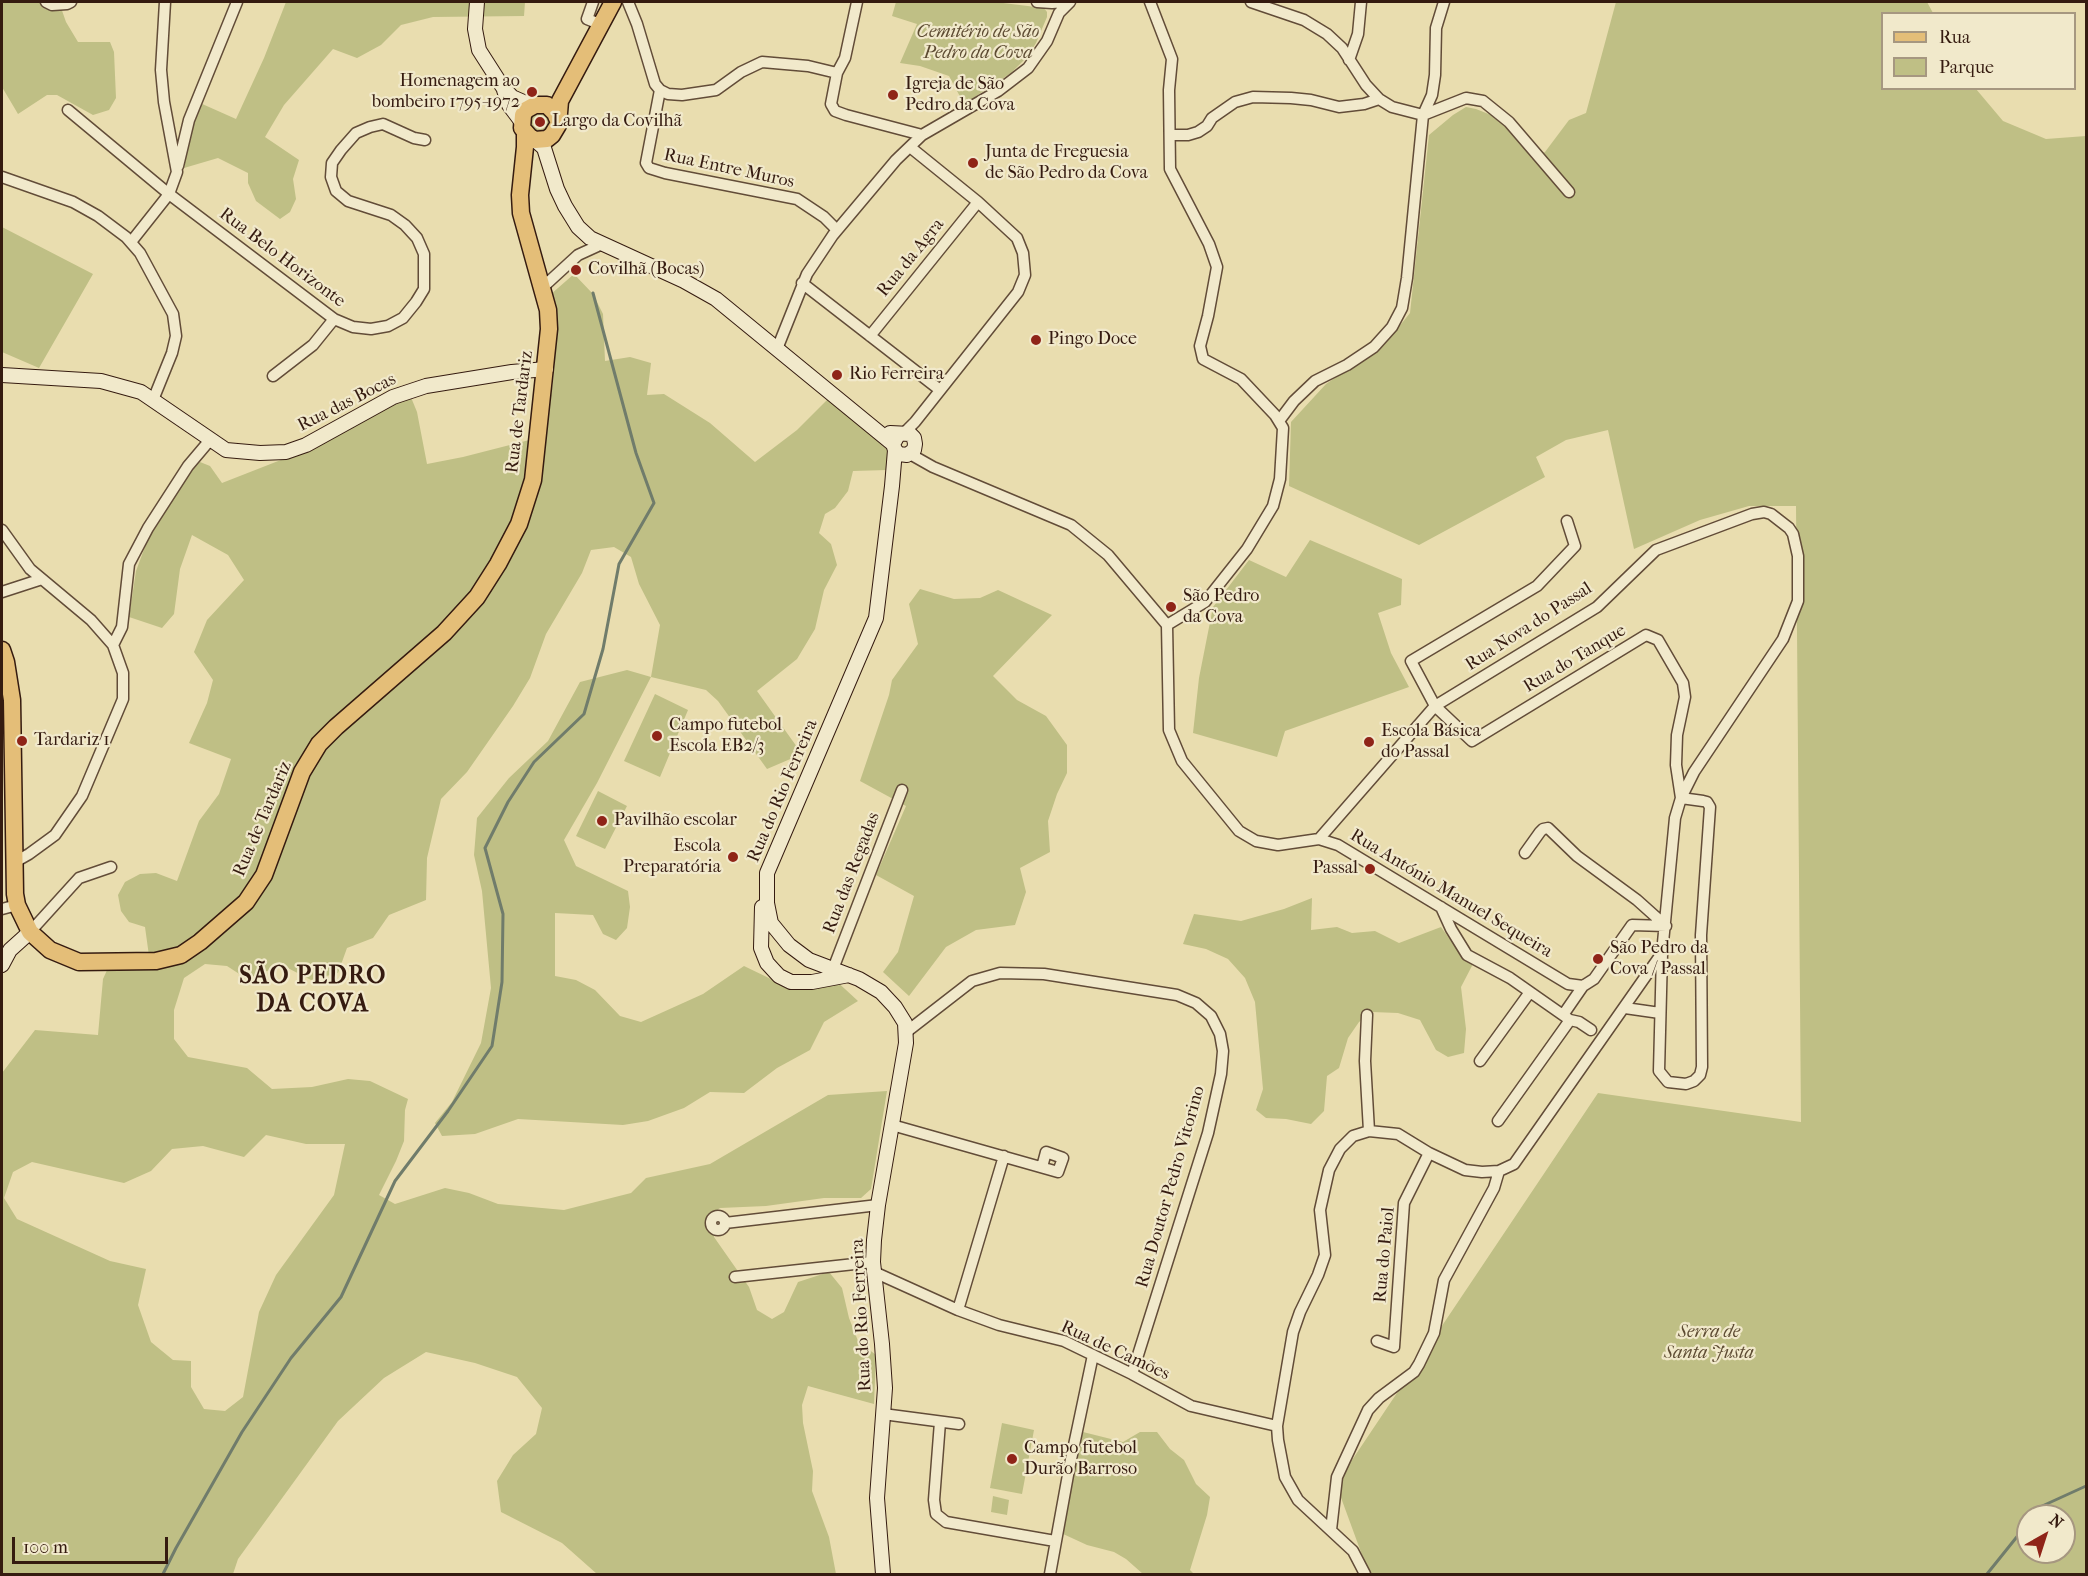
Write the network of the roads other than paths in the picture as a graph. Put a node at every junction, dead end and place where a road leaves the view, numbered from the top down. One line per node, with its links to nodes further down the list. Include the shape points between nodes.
1 (45, 2): 2 (street)
2 (71, 2)
3 (165, 2): 34 (street, via 161,70)
4 (237, 2): 34 (street, via 189,120)
5 (477, 2): 19 (street, via 475,29 479,50)
6 (593, 2): 16 (street, via 587,19)
7 (613, 2): 16 (main road)
8 (628, 2): 21 (street)
9 (857, 2): 18 (street, via 845,58)
10 (1037, 2): 11 (street)
11 (1068, 2): 29 (street, via 1028,68 998,91)
12 (1150, 2): 30 (street, via 1172,59)
13 (1251, 2): 17 (street, via 1304,20 1327,34)
14 (1361, 2): 17 (street, via 1358,34)
15 (1444, 2): 25 (street, via 1436,28 1432,95)
16 (602, 25): 20 (main road)
17 (1349, 60): 22 (street)
18 (837, 73): 21 (street, via 762,62 716,90 682,95); 29 (street, via 831,104 835,111)
19 (502, 86): 23 (street, via 520,102); 27 (street, via 509,105)
20 (566, 87): 23 (main road, via 558,96); 26 (main road)
21 (660, 90): 39 (street, Rua Entre Muros, via 646,163 649,168 797,199)
22 (1379, 99): 25 (street, via 1392,107); 30 (street, via 1339,107 1311,100 1253,97 1236,102 1198,132)
23 (538, 104): 26 (main road, via 551,108); 27 (main road, via 526,110)
24 (68, 110): 37 (street, Rua Belo Horizonte)
25 (1423, 115): 36 (street, via 1466,98 1483,101 1509,122); 52 (street, via 1402,308 1374,347 1315,381)
26 (557, 118): 28 (main road)
27 (527, 131): 28 (main road, via 547,139); 33 (street); 43 (main road, Rua de Tardariz, via 529,146 520,195 521,213)
28 (552, 135): 33 (street)
29 (922, 135): 32 (street)
30 (1170, 135): 52 (street, via 1170,169 1217,267 1200,346 1203,359 1241,379)
31 (425, 140): 44 (street, Rua Belo Horizonte, via 383,124 370,126 356,133 332,163 336,191 348,201 391,215 417,238 426,274 424,289 416,302 402,318 388,326 353,327)
32 (910, 147): 38 (street); 39 (street)
33 (548, 158): 41 (street, via 571,217 590,238)
34 (177, 172): 37 (street)
35 (2, 177): 40 (street, via 73,202)
36 (1569, 192)
37 (169, 194): 40 (street); 44 (street, Rua Belo Horizonte)
38 (978, 202): 45 (street, Rua da Agra); 50 (street, via 1017,238 1025,275 1018,292)
39 (837, 230): 42 (street)
40 (131, 242): 51 (street, via 153,273 173,314 176,336)
41 (602, 244): 43 (street, via 578,255); 46 (street, via 716,299)
42 (802, 283): 45 (street); 46 (street)
43 (542, 288): 47 (main road, Rua de Tardariz, via 549,329)
44 (334, 319): 49 (street, via 313,345)
45 (870, 336): 50 (street)
46 (777, 349): 54 (street, via 876,429)
47 (546, 369): 53 (street, Rua das Bocas, via 426,386 393,397 286,452 226,450); 73 (main road, Rua de Tardariz, via 532,480 519,524 498,564 477,597 444,633 319,744 302,772 264,874 246,902 181,955 156,961 79,962 50,950)
48 (2, 375): 51 (street, Rua das Bocas, via 101,381 141,392)
49 (273, 376)
50 (940, 390): 54 (street, via 915,422)
51 (153, 400): 53 (street, Rua das Bocas)
52 (1279, 421): 59 (street, via 1280,479 1273,506 1247,549 1204,602)
53 (210, 440): 60 (street, via 182,475 129,564 122,627)
54 (904, 444): 59 (street, via 933,466 1071,525 1108,555); 69 (street, Rua do Rio Ferreira, via 892,486 876,618)
55 (1567, 521): 62 (street, via 1575,546 1537,586 1411,661)
56 (2, 530): 57 (street)
57 (42, 579): 58 (street); 60 (street, via 91,620)
58 (2, 592)
59 (1167, 625): 65 (street, via 1169,729 1182,761 1239,831 1256,841 1278,845)
60 (113, 645): 67 (street, via 123,673 123,699 82,795 55,835)
61 (2, 650): 67 (main road, Rua de Tardariz, via 12,700)
62 (1436, 706): 64 (street, Rua do Tanque, via 1472,741 1646,635 1658,640 1683,683 1676,765); 64 (street, Rua Nova do Passal, via 1597,607 1656,550 1752,514 1771,514 1793,534 1798,556 1798,602 1783,639 1694,772); 65 (street, Rua Nova do Passal)
63 (902, 790): 77 (street, Rua das Regadas)
64 (1682, 798): 72 (street, Rua Nova do Passal, via 1675,818); 83 (street, Rua Nova do Passal, via 1707,802 1710,807 1701,935 1702,1067 1694,1081 1668,1082 1659,1071)
65 (1319, 838): 70 (street, Rua António Manuel Sequeira, via 1338,845)
66 (1525, 853): 72 (street, via 1540,832 1548,828 1577,856)
67 (15, 862): 71 (main road, Rua de Tardariz)
68 (111, 867): 73 (street, via 79,878)
69 (767, 873): 75 (street, Rua do Rio Ferreira, via 771,922 789,945); 79 (street, via 762,894 761,948 767,963)
70 (1441, 906): 80 (street, Rua António Manuel Sequeira, via 1568,984); 81 (street, via 1467,955)
71 (9, 907): 73 (main road, Rua de Tardariz)
72 (1666, 926): 74 (street, Rua Nova do Passal); 80 (street, via 1632,926 1594,979)
73 (30, 932): 76 (street, via 10,950)
74 (1662, 953): 82 (street); 83 (street, Rua Nova do Passal)
75 (809, 960): 77 (street, Rua do Rio Ferreira); 79 (street, via 811,971 807,976)
76 (2, 965)
77 (833, 969): 78 (street, Rua do Rio Ferreira)
78 (849, 975): 79 (street); 87 (street, Rua do Rio Ferreira, via 881,992 905,1023)
79 (791, 982)
80 (1583, 986): 85 (street)
81 (1530, 992): 85 (street); 88 (street)
82 (1625, 1008): 83 (street); 95 (street, via 1514,1164)
83 (1660, 1013)
84 (1367, 1015): 91 (street)
85 (1566, 1017): 86 (street); 89 (street)
86 (1591, 1030)
87 (905, 1034): 90 (street, Rua do Rio Ferreira); 103 (street, Rua Doutor Pedro Vitorino, via 972,981 1000,973 1044,974 1177,995 1196,1003 1211,1016 1223,1051 1208,1134)
88 (1480, 1061)
89 (1497, 1122)
90 (892, 1125): 93 (street); 96 (street, Rua do Rio Ferreira)
91 (1369, 1131): 92 (street, via 1398,1134); 107 (street, via 1353,1136 1340,1149 1329,1170 1320,1210 1325,1255 1293,1332)
92 (1429, 1153): 95 (street, via 1465,1170); 101 (street, Rua do Paiol, via 1404,1203 1394,1347)
93 (1004, 1156): 94 (street); 100 (street)
94 (1041, 1167)
95 (1499, 1171): 108 (street, via 1494,1188 1444,1280 1434,1333 1419,1364 1368,1410 1337,1477)
96 (878, 1205): 97 (street); 98 (street, Rua do Rio Ferreira)
97 (725, 1223)
98 (874, 1267): 99 (street); 100 (street, Rua de Camões); 104 (street, Rua do Rio Ferreira, via 885,1388)
99 (735, 1276)
100 (958, 1310): 102 (street, Rua de Camões, via 1064,1341)
101 (1377, 1341)
102 (1093, 1355): 103 (street, Rua de Camões); 109 (street)
103 (1132, 1374): 107 (street, Rua de Camões, via 1191,1406)
104 (883, 1414): 105 (street); 110 (street, Rua do Rio Ferreira, via 877,1498)
105 (940, 1422): 106 (street); 109 (street, via 936,1514 946,1522)
106 (959, 1424)
107 (1277, 1426): 108 (street, via 1285,1477 1298,1500)
108 (1331, 1530): 112 (street, via 1353,1551)
109 (1055, 1541): 111 (street)
110 (884, 1575)
111 (1050, 1575)
112 (1365, 1575)

